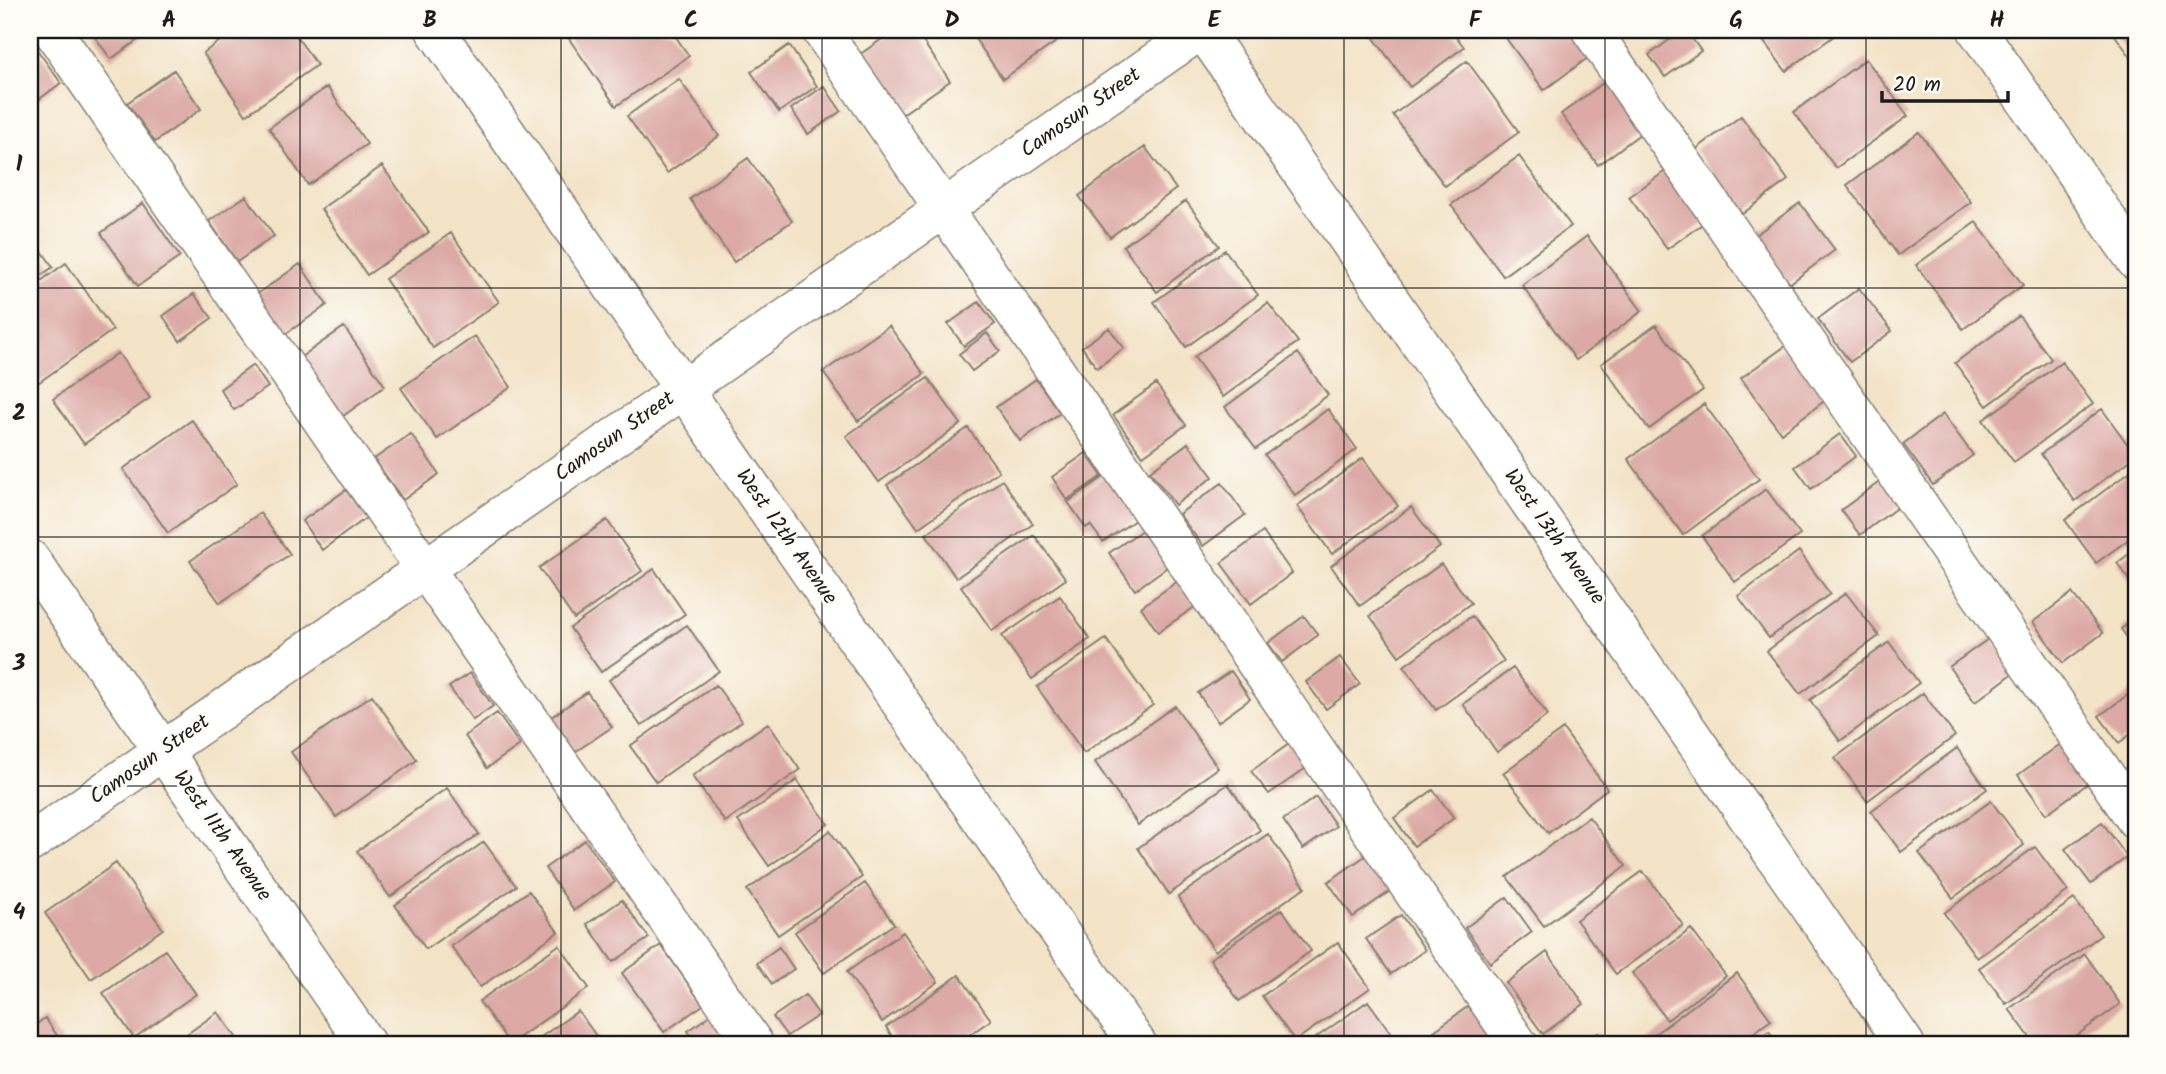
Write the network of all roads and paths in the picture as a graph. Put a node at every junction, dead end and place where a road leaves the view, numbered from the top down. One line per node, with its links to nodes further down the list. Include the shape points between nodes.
1 (52, 30): 11 (street)
2 (435, 30): 9 (street, West 12th Avenue)
3 (821, 30): 7 (street)
4 (1202, 30): 7 (street, Camosun Street); 19 (street, West 13th Avenue)
5 (1591, 30): 13 (street)
6 (1977, 30): 8 (street)
7 (945, 208): 9 (street, Camosun Street); 18 (street)
8 (2136, 261)
9 (684, 389): 11 (street, Camosun Street); 17 (street, West 12th Avenue)
10 (30, 559): 12 (street, West 11th Avenue)
11 (426, 568): 12 (street, Camosun Street); 16 (street)
12 (162, 751): 14 (street, Camosun Street); 15 (street, West 11th Avenue)
13 (2136, 820)
14 (30, 843)
15 (366, 1044)
16 (754, 1044)
17 (1138, 1044)
18 (1518, 1044)
19 (1905, 1044)

